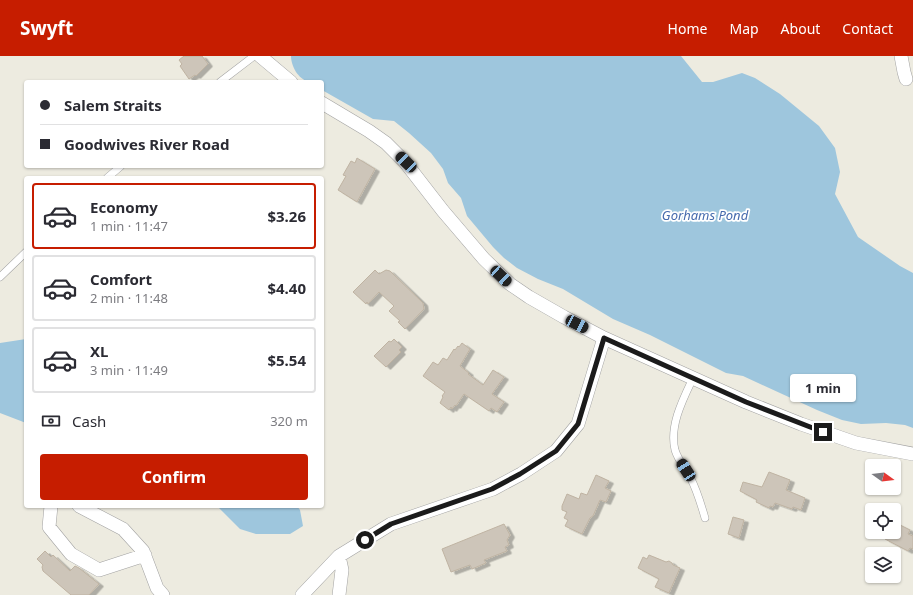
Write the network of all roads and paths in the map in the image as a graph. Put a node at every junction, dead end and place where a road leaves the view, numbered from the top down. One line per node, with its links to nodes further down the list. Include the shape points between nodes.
1 (254, 56): 5 (lane)
2 (260, 56): 6 (street)
3 (901, 56): 4 (street)
4 (906, 79)
5 (223, 80)
6 (289, 80)
7 (324, 104): 12 (street, via 369,130 406,162 443,211 484,259 510,284)
8 (118, 168): 9 (lane)
9 (109, 176)
10 (24, 254): 11 (lane)
11 (0, 277)
12 (604, 338): 13 (street); 19 (street, via 578,424 556,451 492,489 391,524)
13 (693, 378): 14 (street, via 821,431 856,442); 17 (lane, via 682,401 674,441 678,458 690,477)
14 (913, 454)
15 (51, 508): 18 (street, via 49,527 71,554 99,570)
16 (83, 508): 18 (street, via 123,529)
17 (704, 518)
18 (145, 555): 20 (street, via 157,588)
19 (339, 556): 21 (street); 22 (street, via 342,570)
20 (163, 595)
21 (302, 595)
22 (339, 595)

